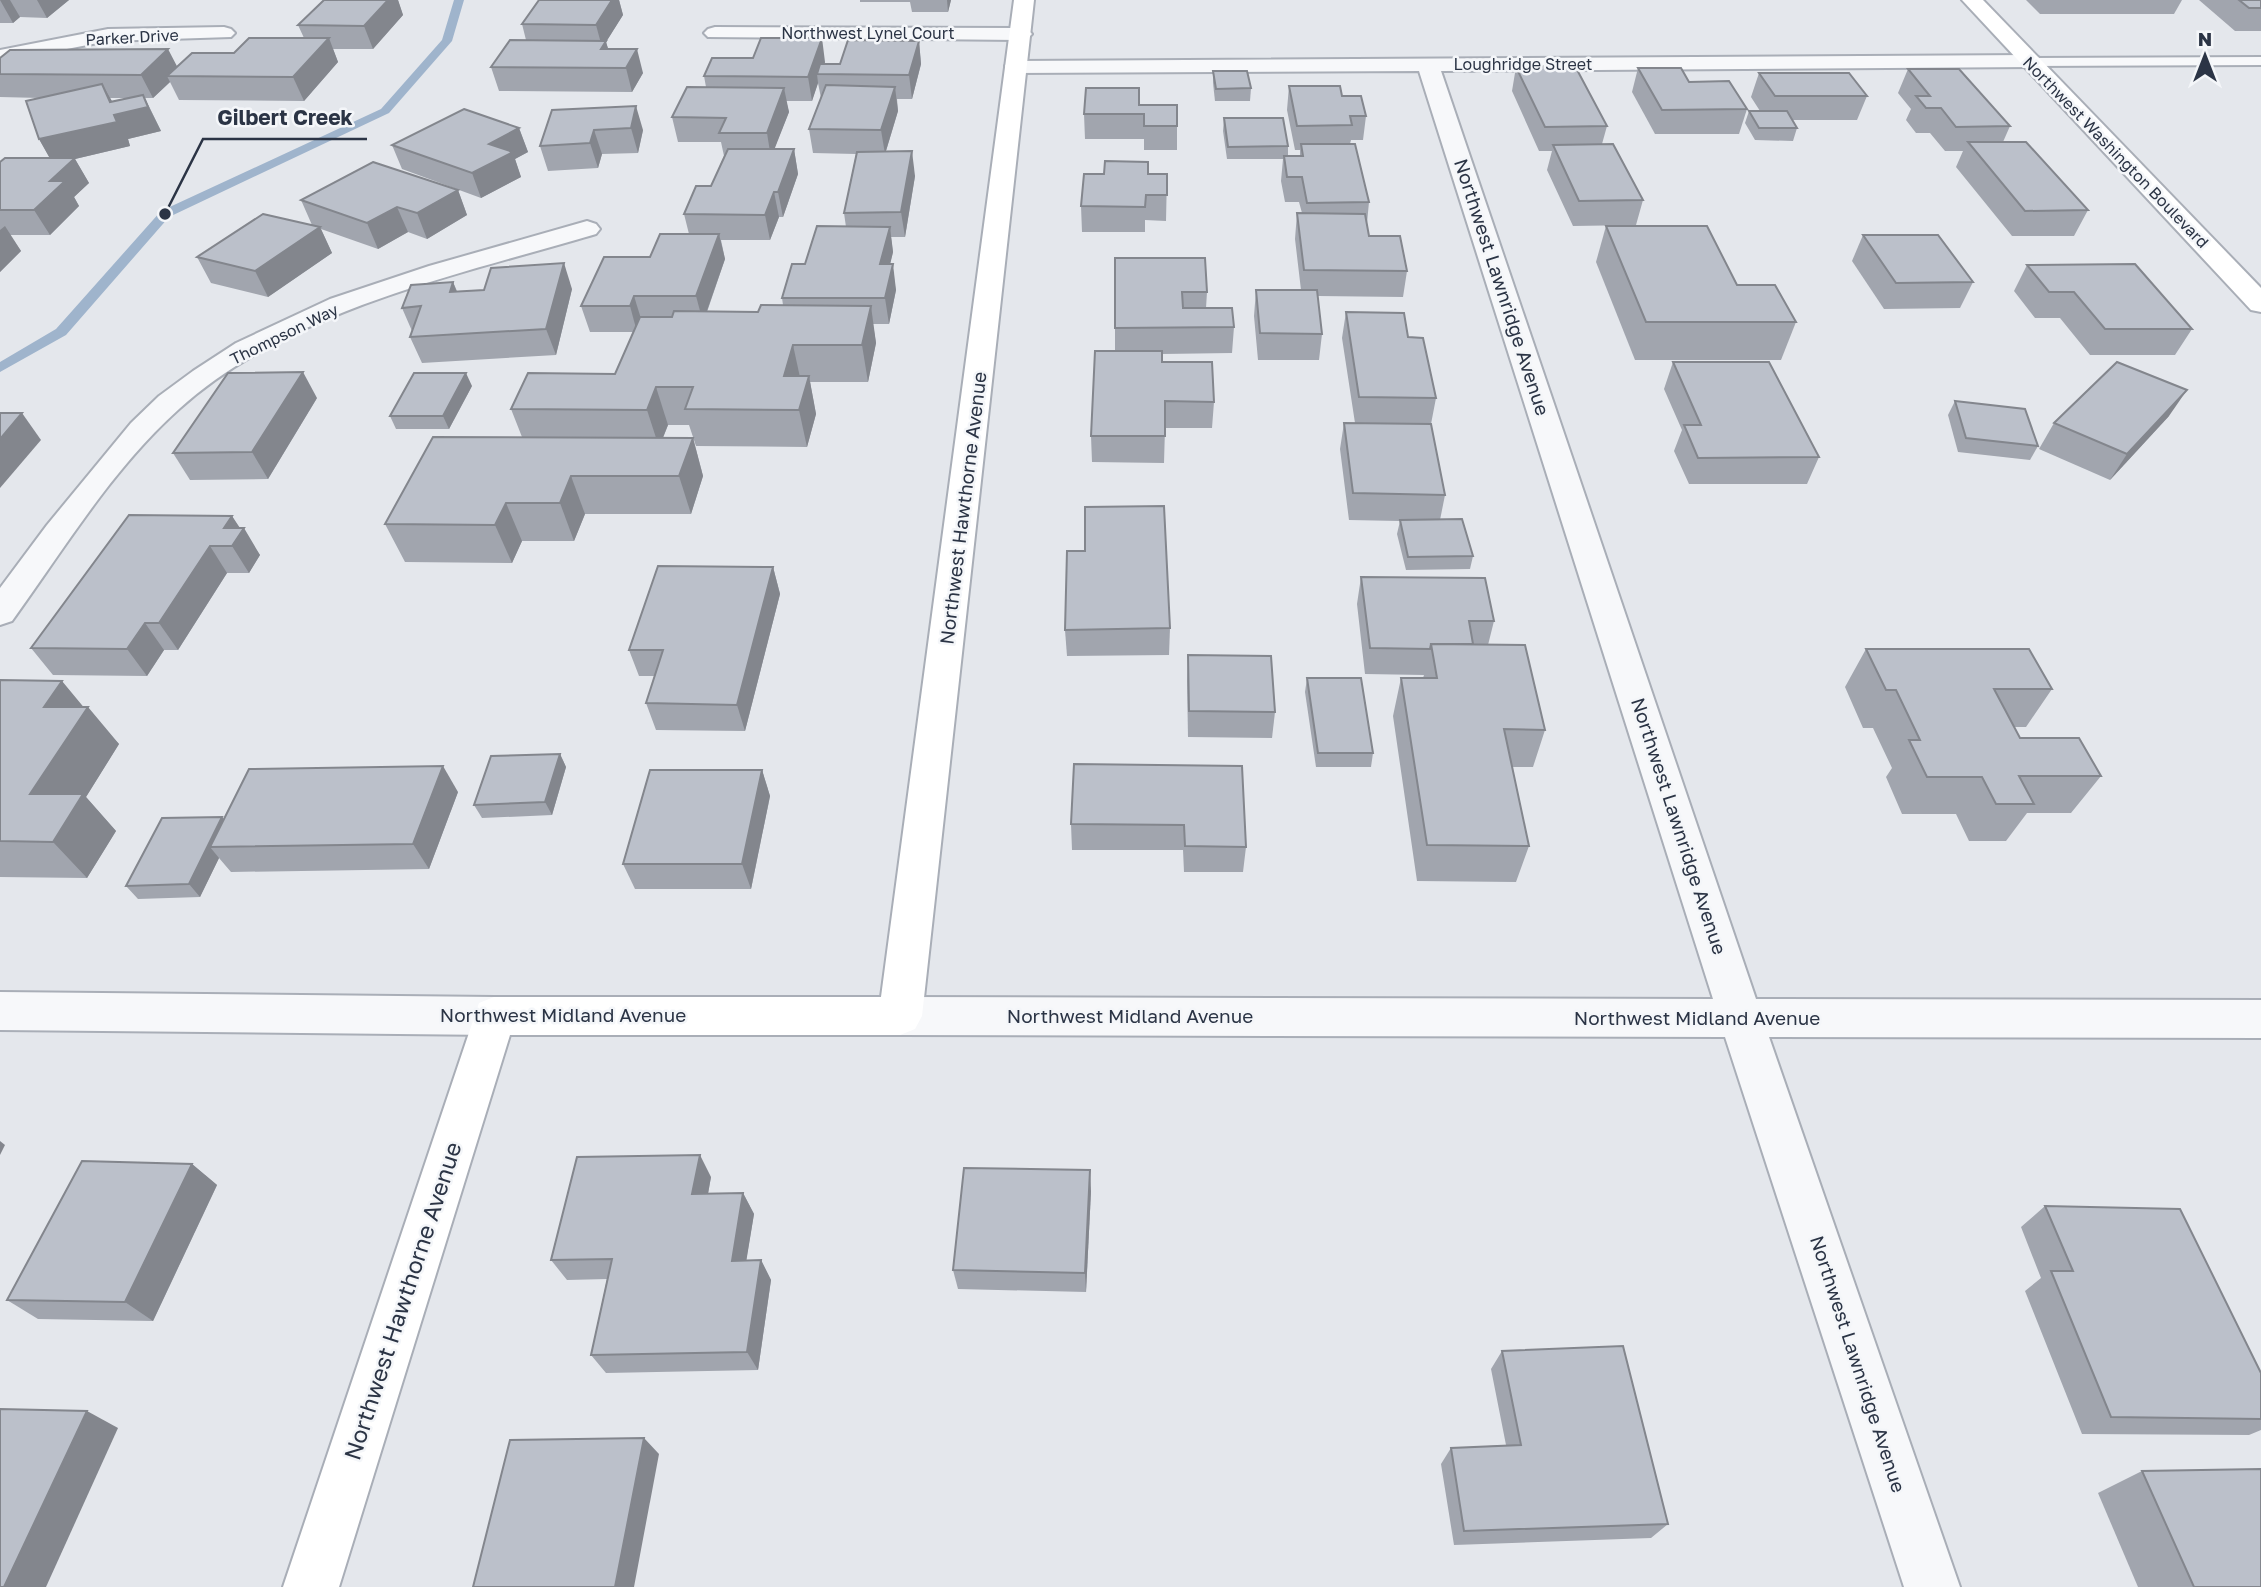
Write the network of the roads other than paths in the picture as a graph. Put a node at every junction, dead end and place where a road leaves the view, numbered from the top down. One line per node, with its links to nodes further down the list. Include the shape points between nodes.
1 (1024, 0): 5 (street, Northwest Hawthorne Avenue)
2 (1972, 0): 8 (street, Northwest Washington Boulevard)
3 (224, 33): 6 (street, Parker Drive, via 108,35)
4 (715, 33): 5 (street, Northwest Lynel Court)
5 (1021, 34): 10 (street, Northwest Hawthorne Avenue)
6 (0, 56)
7 (2261, 61): 8 (lane)
8 (2030, 62): 9 (street, Loughridge Street); 12 (street, Northwest Washington Boulevard)
9 (1428, 64): 10 (street, Loughridge Street); 17 (street, Northwest Lawnridge Avenue)
10 (1016, 66): 16 (street, Northwest Hawthorne Avenue)
11 (587, 229): 13 (street, Thompson Way, via 388,288 240,351 166,404 99,478)
12 (2261, 304)
13 (0, 613)
14 (0, 1011): 15 (street, Northwest Midland Avenue)
15 (494, 1016): 16 (street, Northwest Midland Avenue); 19 (street, Northwest Hawthorne Avenue)
16 (900, 1016): 17 (street, Northwest Midland Avenue)
17 (1741, 1018): 18 (street, Northwest Midland Avenue); 20 (street, Northwest Lawnridge Avenue)
18 (2261, 1019)
19 (311, 1587)
20 (1932, 1587)

